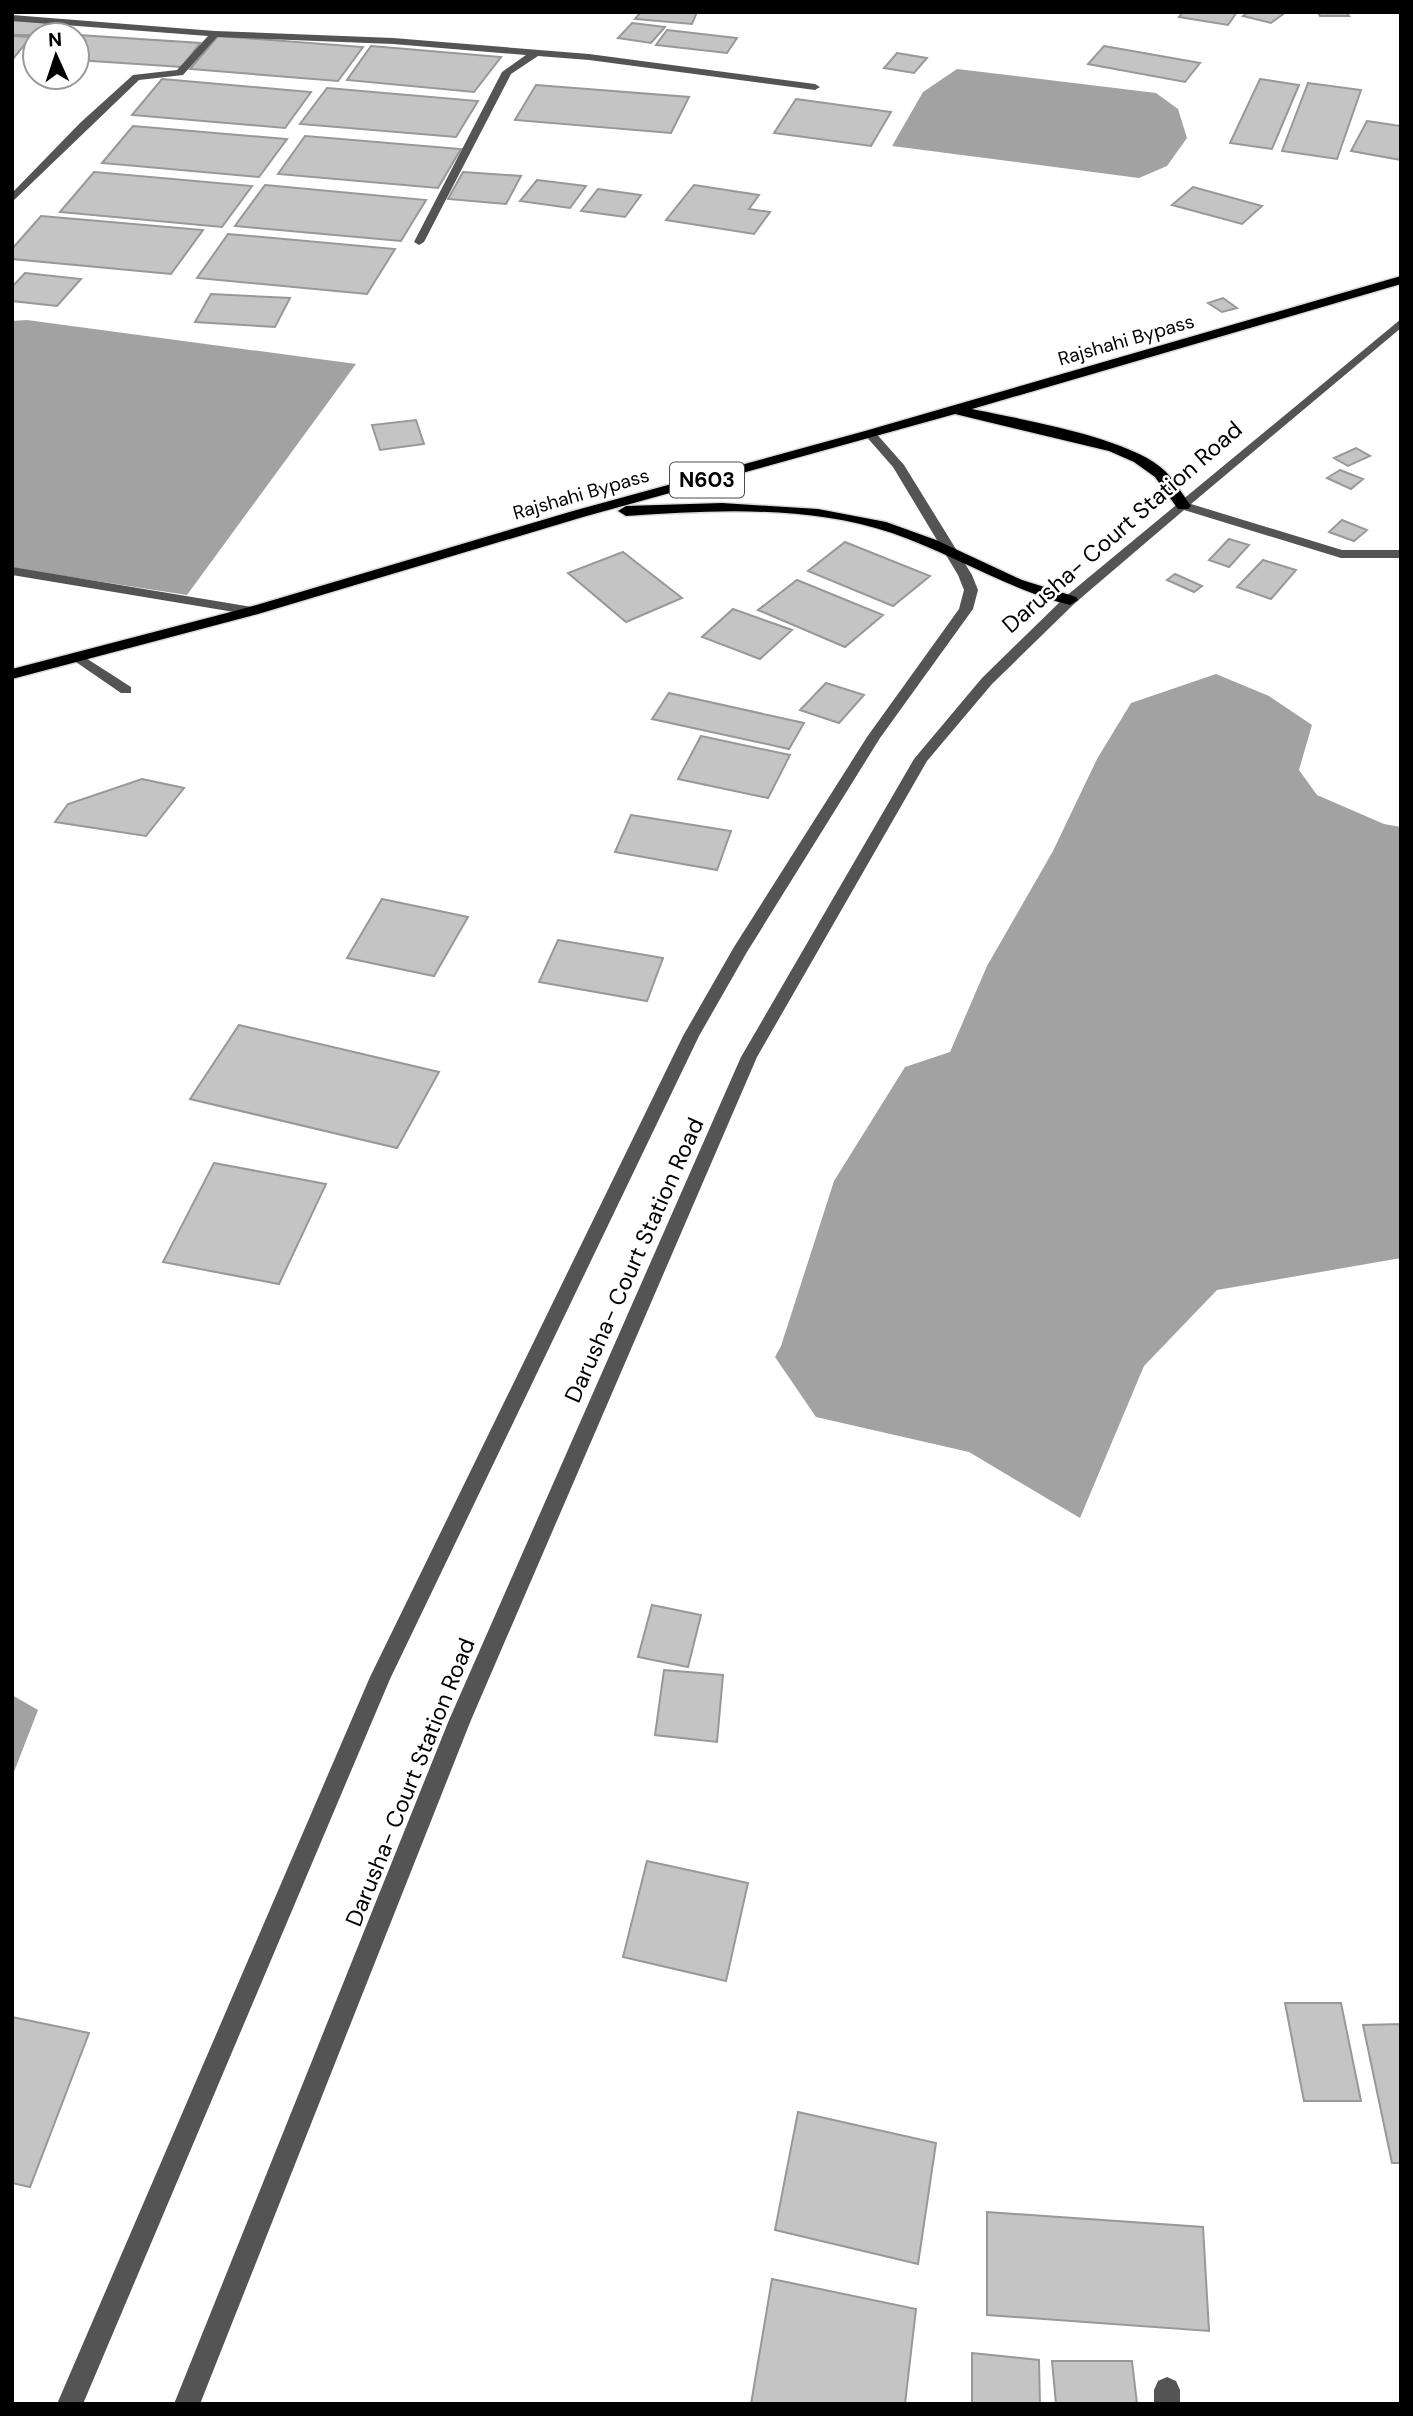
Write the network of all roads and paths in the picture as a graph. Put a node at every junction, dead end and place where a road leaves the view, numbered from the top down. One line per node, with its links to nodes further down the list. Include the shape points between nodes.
1 (12, 18): 2 (street)
2 (215, 34): 3 (street, via 393,41); 5 (street, via 180,73 136,77)
3 (536, 53): 4 (street); 6 (street, via 507,72)
4 (815, 88)
5 (12, 200)
6 (419, 242)
7 (1401, 280): 9 (highway, Rajshahi Bypass / N603)
8 (1401, 322): 11 (street, Darusha- Court Station Road)
9 (955, 410): 10 (highway, Rajshahi Bypass / N603); 11 (highway, via 1047,430 1139,459 1160,474)
10 (870, 434): 12 (highway, Rajshahi Bypass / N603); 13 (street, Darusha- Court Station Road, via 898,466)
11 (1183, 506): 14 (street, via 1341,554); 16 (street, Darusha- Court Station Road)
12 (578, 514): 13 (highway, via 741,506 828,515 883,526); 17 (highway, Rajshahi Bypass / N603)
13 (952, 554): 16 (highway, via 1010,581); 21 (street, Darusha- Court Station Road, via 971,590 967,609 874,737 691,1036 380,1676)
14 (1401, 554)
15 (12, 571): 17 (street)
16 (1070, 600): 22 (street, Darusha- Court Station Road, via 987,681 921,759 749,1057 460,1720)
17 (252, 611): 18 (highway, Rajshahi Bypass / N603)
18 (78, 657): 19 (highway, Rajshahi Bypass / N603); 20 (street)
19 (12, 674)
20 (126, 690)
21 (70, 2404)
22 (187, 2404)

